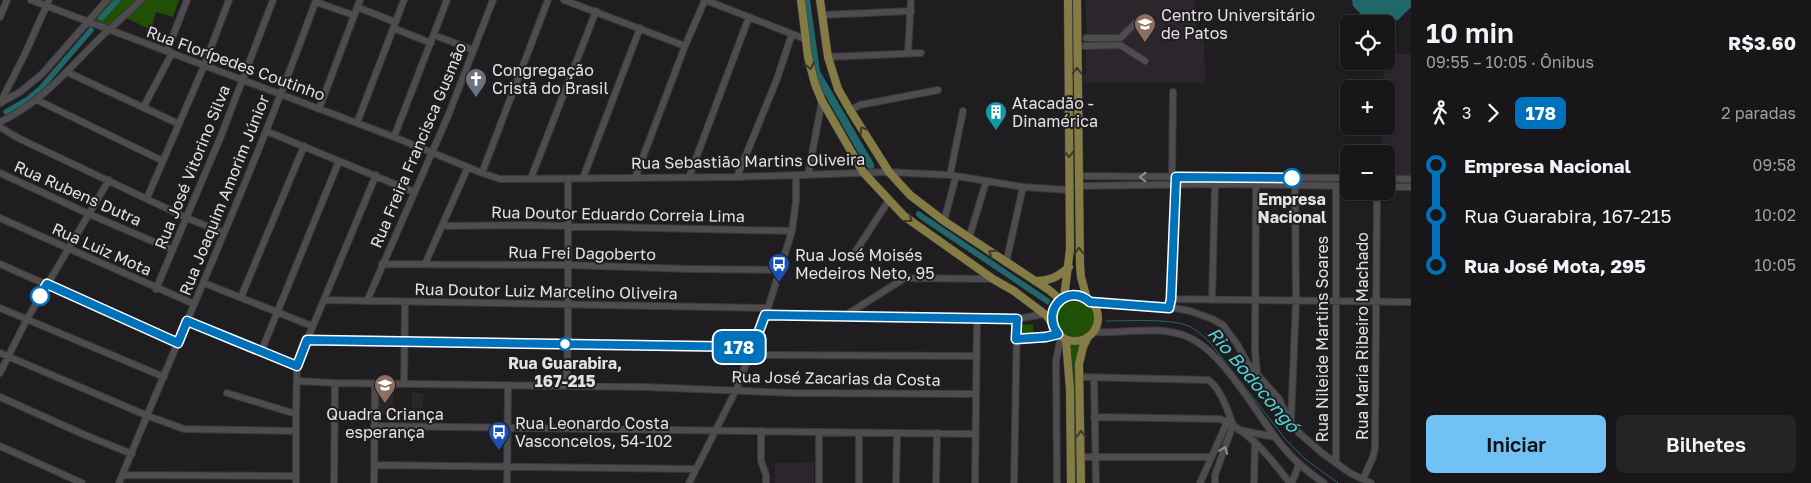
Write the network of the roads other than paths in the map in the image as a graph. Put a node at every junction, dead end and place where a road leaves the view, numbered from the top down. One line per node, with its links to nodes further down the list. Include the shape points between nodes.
1 (7, 0): 27 (street)
2 (31, 0): 21 (street, Rua Florípedes Coutinho)
3 (107, 0): 30 (street)
4 (141, 0): 33 (street)
5 (187, 0): 42 (street)
6 (229, 0): 47 (street)
7 (273, 0): 49 (street, Rua José Vitorino Silva)
8 (360, 0): 22 (street)
9 (404, 0): 31 (street)
10 (447, 0): 35 (street)
11 (493, 0): 41 (street, Rua Freira Francisca Gusmão)
12 (548, 0): 73 (street)
13 (564, 0): 23 (street)
14 (705, 0): 28 (street); 39 (street)
15 (801, 0): 37 (main road)
16 (820, 0): 26 (main road)
17 (911, 0): 24 (street)
18 (1068, 0): 102 (main road, one-way to 102)
19 (1077, 0): 79 (main road, one-way to 19)
20 (316, 1): 25 (street); 52 (street, Rua Joaquim Amorim Júnior)
21 (48, 3): 30 (street, Rua Florípedes Coutinho); 55 (street)
22 (357, 7): 25 (street); 31 (street)
23 (596, 11): 32 (street); 82 (street)
24 (911, 11): 26 (street); 43 (street)
25 (353, 15): 57 (street)
26 (822, 15): 45 (main road)
27 (0, 17)
28 (749, 17): 34 (street); 80 (street)
29 (1147, 21): 36 (street, via 1142,18 1120,38)
30 (88, 22): 33 (street, Rua Florípedes Coutinho); 55 (street, via 36,80)
31 (394, 25): 38 (street); 61 (street)
32 (640, 28): 39 (street); 83 (street)
33 (109, 30): 42 (street, Rua Florípedes Coutinho); 48 (street)
34 (792, 34): 37 (street); 81 (street)
35 (434, 35): 38 (street); 41 (street)
36 (1086, 38)
37 (805, 39): 54 (main road, one-way to 54)
38 (431, 43): 65 (street)
39 (685, 46): 84 (street)
40 (1085, 46): 46 (street, via 1120,45)
41 (474, 50): 67 (street, Rua Freira Francisca Gusmão)
42 (169, 52): 47 (street, Rua Florípedes Coutinho); 56 (street)
43 (908, 53): 44 (street); 45 (street)
44 (921, 53)
45 (828, 57): 58 (main road, via 838,89)
46 (1145, 61)
47 (204, 66): 49 (street, Rua Florípedes Coutinho); 62 (street)
48 (67, 72): 53 (street); 56 (street)
49 (242, 80): 52 (street, Rua Florípedes Coutinho); 109 (street, Rua José Vitorino Silva)
50 (938, 90): 58 (street, via 860,105)
51 (1173, 92): 88 (street)
52 (280, 94): 57 (street, Rua Florípedes Coutinho); 64 (street, Rua Joaquim Amorim Júnior)
53 (37, 100): 60 (street); 68 (street)
54 (822, 100): 71 (main road); 77 (street)
55 (0, 103)
56 (144, 106): 62 (street)
57 (319, 109): 61 (street, Rua Florípedes Coutinho)
58 (850, 110): 72 (main road, one-way to 58)
59 (963, 111): 78 (street)
60 (0, 122)
61 (357, 123): 65 (street, Rua Florípedes Coutinho)
62 (179, 124): 68 (street)
63 (0, 127): 90 (street)
64 (266, 131): 66 (street); 114 (street, Rua Joaquim Amorim Júnior)
65 (394, 137): 67 (street, Rua Florípedes Coutinho)
66 (304, 146): 69 (street); 131 (street)
67 (432, 152): 70 (street, Rua Sebastião Martins Oliveira); 103 (street, Rua Freira Francisca Gusmão)
68 (163, 161): 104 (street)
69 (340, 161): 75 (street); 149 (street)
70 (468, 167): 73 (street, Rua Sebastião Martins Oliveira); 111 (street)
71 (863, 172): 72 (street, Rua Sebastião Martins Oliveira); 77 (street, Rua Sebastião Martins Oliveira); 105 (main road)
72 (889, 172): 78 (street, Rua Sebastião Martins Oliveira); 110 (main road, via 910,195)
73 (482, 173): 82 (street, Rua Sebastião Martins Oliveira, via 500,179)
74 (0, 174): 107 (street, Rua Rubens Dutra)
75 (376, 175): 103 (street); 134 (street)
76 (796, 175): 77 (street, Rua Sebastião Martins Oliveira); 81 (street, Rua Sebastião Martins Oliveira); 113 (street)
77 (808, 175)
78 (953, 175): 92 (street, Rua Sebastião Martins Oliveira); 110 (street)
79 (1078, 176): 88 (street, one-way to 79); 95 (main road)
80 (689, 177): 81 (street, Rua Sebastião Martins Oliveira); 84 (street, Rua Sebastião Martins Oliveira)
81 (737, 177)
82 (531, 178): 87 (street, Rua Sebastião Martins Oliveira)
83 (583, 178): 84 (street, Rua Sebastião Martins Oliveira); 87 (street, Rua Sebastião Martins Oliveira)
84 (635, 178)
85 (1340, 178): 91 (street)
86 (1395, 178): 89 (street)
87 (568, 179): 112 (street)
88 (1175, 179): 91 (street); 93 (street); 95 (street); 133 (street)
89 (1411, 179)
90 (109, 180): 104 (street); 107 (street)
91 (1224, 181): 93 (street); 94 (street)
92 (986, 182): 99 (street, Rua Sebastião Martins Oliveira); 115 (street)
93 (1215, 184): 136 (street)
94 (1256, 184): 96 (street); 137 (street)
95 (1078, 186): 135 (main road, one-way to 95, via 1081,277)
96 (1295, 186): 97 (street); 140 (street)
97 (1336, 186): 98 (street); 138 (street, Rua Nileide Martins Soares)
98 (1340, 186)
99 (1023, 187): 102 (street, Rua Sebastião Martins Oliveira); 119 (street)
100 (1395, 187): 101 (street)
101 (1411, 187)
102 (1069, 190): 124 (main road)
103 (414, 192): 121 (street, Rua Freira Francisca Gusmão)
104 (147, 198): 109 (street)
105 (889, 200): 118 (street); 126 (main road, one-way to 126, via 904,216)
106 (1377, 200): 141 (street, Rua Maria Ribeiro Machado)
107 (88, 214): 116 (street); 117 (street, Rua Rubens Dutra)
108 (0, 218): 116 (street, Rua Luiz Mota)
109 (186, 218): 114 (street); 117 (street, Rua José Vitorino Silva)
110 (944, 221): 115 (main road)
111 (442, 226): 112 (street, Rua Doutor Eduardo Correia Lima); 122 (street)
112 (568, 227): 113 (street, Rua Doutor Eduardo Correia Lima); 123 (street)
113 (792, 231): 125 (street)
114 (224, 233): 128 (street, Rua Joaquim Amorim Júnior)
115 (969, 238): 119 (main road, one-way to 115)
116 (68, 248): 129 (street); 130 (street, Rua Luiz Mota)
117 (173, 250): 130 (street, Rua José Vitorino Silva)
118 (854, 254)
119 (1006, 263): 127 (main road)
120 (0, 264): 129 (street)
121 (382, 264): 122 (street, Rua Frei Dagoberto); 139 (street, Rua Freira Francisca Gusmão)
122 (425, 264): 123 (street, Rua Frei Dagoberto)
123 (568, 265): 125 (street, Rua Frei Dagoberto); 145 (street)
124 (1068, 267): 127 (main road, via 1052,279); 132 (main road)
125 (781, 270): 147 (street)
126 (993, 278): 150 (main road); 152 (street, via 905,278)
127 (1034, 281): 132 (main road)
128 (204, 283): 131 (street); 144 (street, Rua Joaquim Amorim Júnior)
129 (47, 284): 154 (street); 164 (street)
130 (156, 289): 144 (street, Rua Luiz Mota)
131 (241, 297): 149 (street)
132 (1062, 299): 135 (main road, via 1076,295); 157 (main road, via 1053,310)
133 (1171, 299): 136 (street); 148 (street)
134 (324, 300): 139 (street, Rua Doutor Luiz Marcelino Oliveira); 158 (street)
135 (1089, 300): 148 (street); 159 (main road, via 1098,318)
136 (1212, 300): 137 (street)
137 (1256, 300): 140 (street); 173 (street)
138 (1336, 300): 140 (street); 141 (street); 211 (street, Rua Nileide Martins Soares)
139 (367, 301): 143 (street, Rua Doutor Luiz Marcelino Oliveira)
140 (1296, 301): 192 (street)
141 (1376, 301): 142 (street); 217 (street, Rua Maria Ribeiro Machado, via 1375,448 1374,458)
142 (1411, 302)
143 (405, 303): 145 (street, Rua Doutor Luiz Marcelino Oliveira); 163 (street)
144 (194, 304): 156 (street, Rua Joaquim Amorim Júnior)
145 (568, 304): 147 (street, Rua Doutor Luiz Marcelino Oliveira); 165 (street)
146 (0, 308): 154 (street)
147 (768, 308): 151 (street)
148 (1169, 308): 173 (street, via 1190,311 1223,325)
149 (277, 312): 158 (street); 167 (street)
150 (1044, 314): 155 (street); 157 (main road)
151 (765, 315): 152 (street); 166 (street)
152 (845, 315): 153 (street)
153 (977, 318): 155 (street); 171 (street)
154 (27, 319): 170 (street); 175 (street)
155 (1017, 319): 161 (street)
156 (187, 321): 164 (street, Rua Joaquim Amorim Júnior); 167 (street)
157 (1052, 324): 160 (main road)
158 (312, 326): 162 (street)
159 (1090, 335): 160 (main road, via 1081,341); 176 (main road, via 1080,355); 204 (street, via 1165,331 1195,340 1215,357)
160 (1062, 337): 161 (street); 232 (street, via 1056,360); 233 (main road, via 1070,390)
161 (1016, 339): 231 (street)
162 (307, 340): 163 (street); 172 (street)
163 (404, 342): 165 (street); 181 (street)
164 (178, 343): 175 (street, Rua Joaquim Amorim Júnior)
165 (568, 344): 166 (street); 183 (street)
166 (753, 347): 169 (street)
167 (260, 352): 172 (street)
168 (0, 353): 170 (street)
169 (750, 355): 171 (street); 184 (street)
170 (8, 356): 174 (street); 189 (street)
171 (976, 356): 186 (street)
172 (297, 366): 178 (street)
173 (1257, 373): 192 (street, via 1279,400)
174 (0, 374)
175 (164, 377): 189 (street, Rua Joaquim Amorim Júnior)
176 (1079, 377): 177 (street); 210 (main road, one-way to 176)
177 (1094, 378): 190 (street); 191 (street, via 1208,380 1217,389)
178 (297, 381): 179 (street, Rua José Zacarias da Costa); 188 (street)
179 (335, 383): 180 (street, Rua José Zacarias da Costa); 221 (street)
180 (375, 384): 181 (street, Rua José Zacarias da Costa); 193 (street)
181 (404, 384): 182 (street, Rua José Zacarias da Costa)
182 (508, 386): 183 (street, Rua José Zacarias da Costa); 194 (street)
183 (566, 386): 184 (street, Rua José Zacarias da Costa)
184 (736, 390): 186 (street, Rua José Zacarias da Costa); 195 (street)
185 (227, 393): 188 (street)
186 (976, 394): 203 (street)
187 (0, 397): 207 (street)
188 (296, 414): 197 (street)
189 (148, 416): 197 (street, via 184,429); 207 (street, Rua Joaquim Amorim Júnior)
190 (1094, 417): 191 (street); 208 (street)
191 (1230, 421): 196 (street); 209 (street); 237 (street, one-way to 191)
192 (1291, 422): 211 (street, via 1306,440)
193 (374, 426): 194 (street); 213 (street)
194 (509, 427): 195 (street); 214 (street)
195 (715, 430): 198 (street); 215 (street); 224 (street)
196 (1239, 430): 204 (street); 205 (street)
197 (296, 431): 218 (street)
198 (762, 431): 199 (street); 225 (street, via 761,461)
199 (819, 432): 201 (street); 226 (street)
200 (897, 432): 201 (street); 202 (street); 228 (street)
201 (859, 433): 227 (street)
202 (937, 433): 203 (street); 229 (street)
203 (976, 434): 230 (street)
204 (1275, 437): 212 (street)
205 (1254, 442): 238 (street); 239 (street)
206 (0, 446): 219 (street)
207 (132, 454): 216 (street, Rua Joaquim Amorim Júnior)
208 (1095, 457): 209 (street); 210 (street); 235 (street)
209 (1210, 457): 236 (street)
210 (1081, 458): 234 (main road)
211 (1336, 462): 217 (street)
212 (1299, 464): 239 (street); 240 (street)
213 (375, 466): 214 (street); 222 (street)
214 (508, 467): 215 (street); 223 (street)
215 (696, 470): 224 (street)
216 (122, 475): 218 (street); 220 (street, Rua Joaquim Amorim Júnior)
217 (1363, 479): 241 (street)
218 (296, 480)
219 (82, 483)
220 (119, 483)
221 (334, 483)
222 (374, 483)
223 (507, 483)
224 (690, 483)
225 (766, 483)
226 (819, 483)
227 (859, 483)
228 (896, 483)
229 (936, 483)
230 (975, 483)
231 (1014, 483)
232 (1057, 483)
233 (1071, 483)
234 (1081, 483)
235 (1096, 483)
236 (1200, 483)
237 (1213, 483)
238 (1254, 483)
239 (1291, 483)
240 (1324, 483)
241 (1371, 483)

